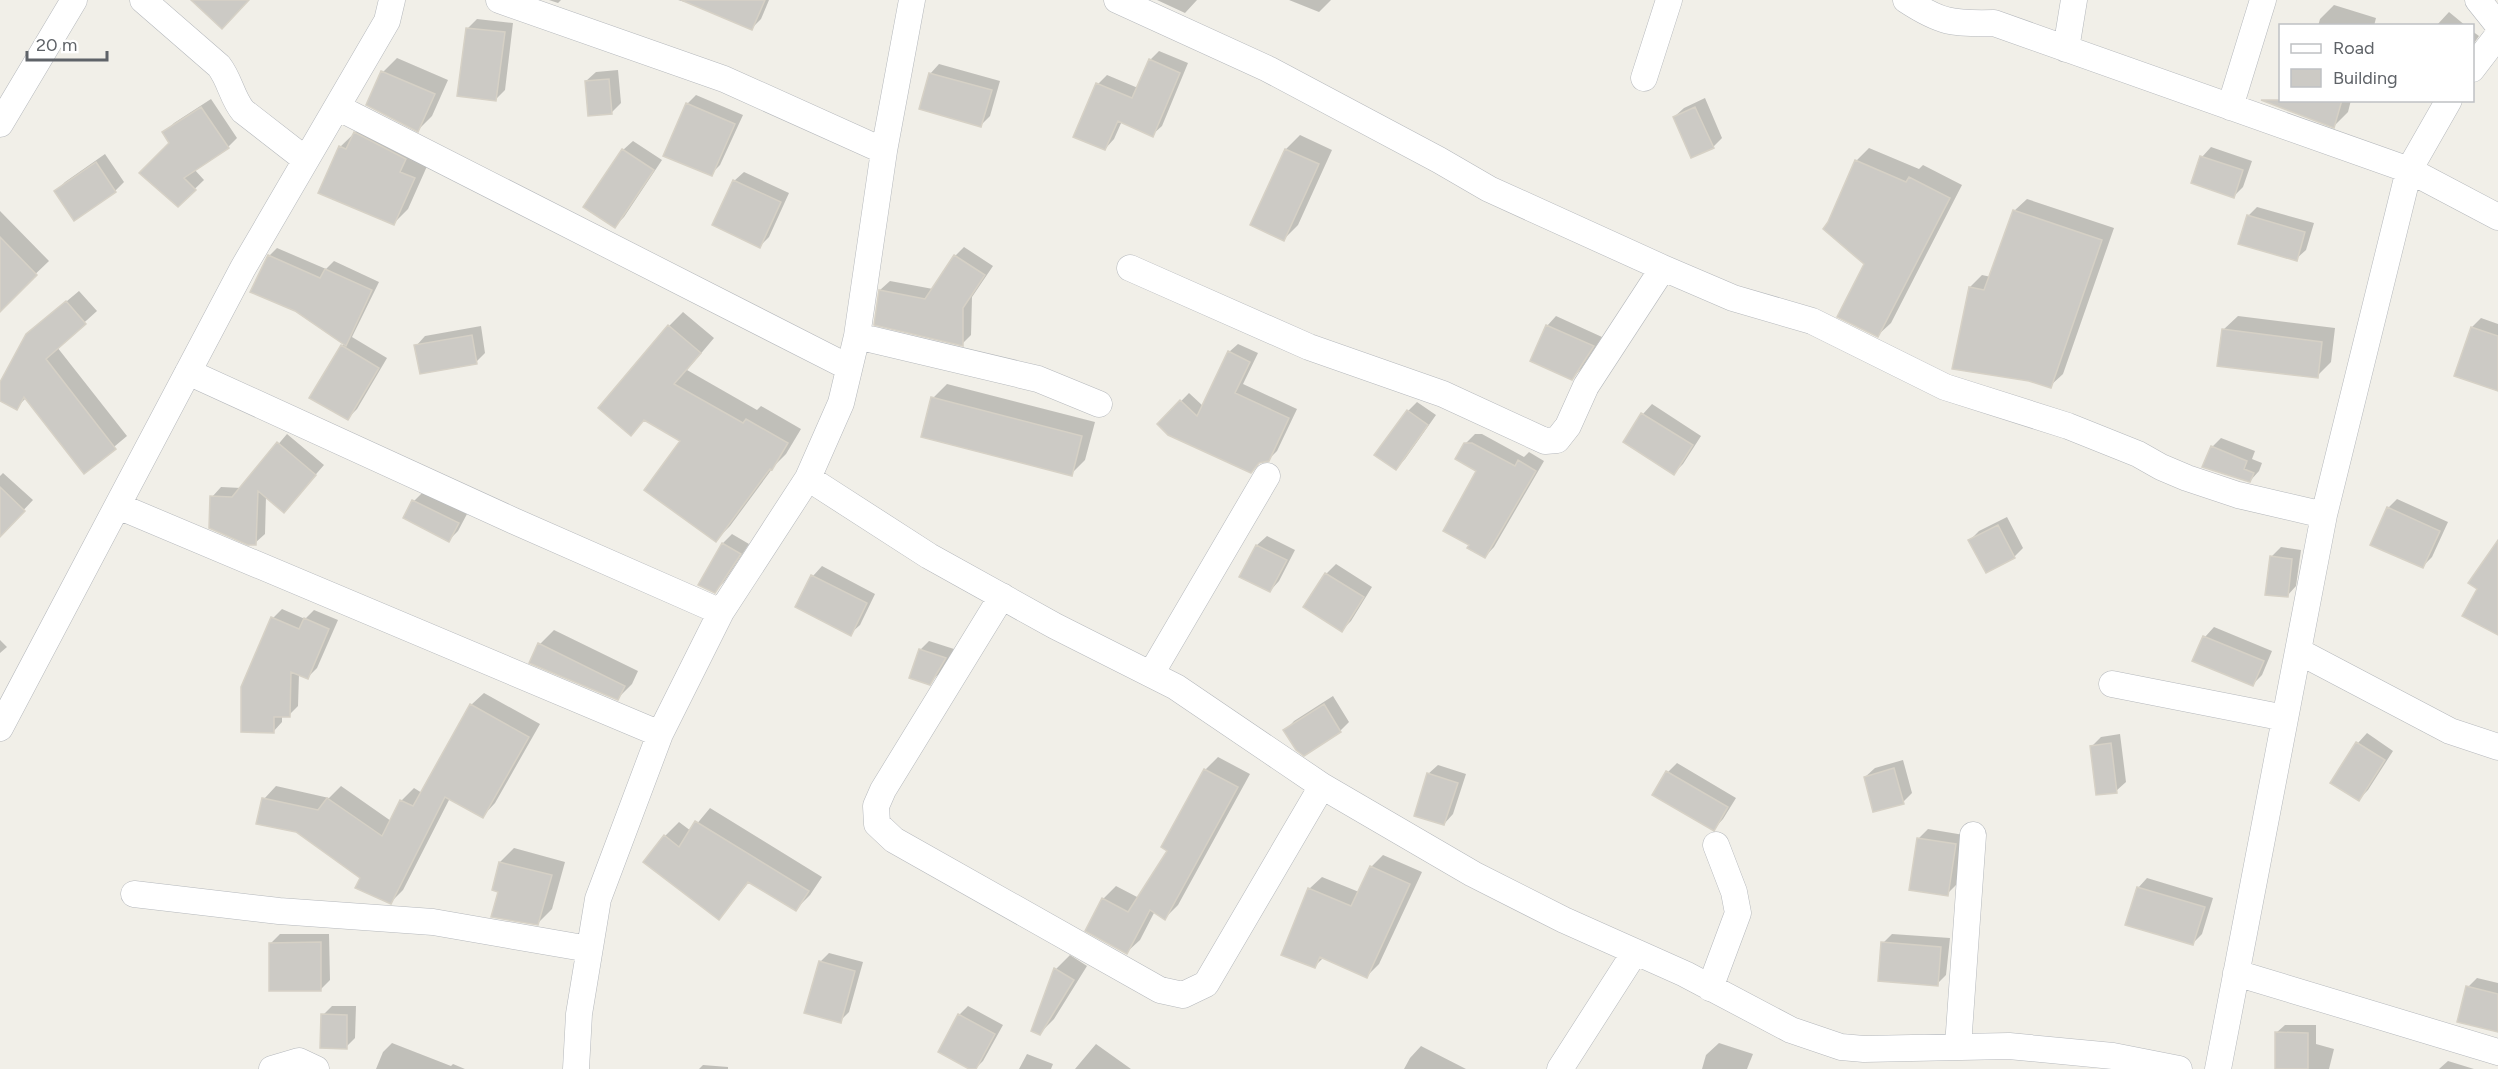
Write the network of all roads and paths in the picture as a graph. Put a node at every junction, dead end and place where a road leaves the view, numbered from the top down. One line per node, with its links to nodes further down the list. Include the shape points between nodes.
1 (74, 0): 20 (street)
2 (143, 0): 22 (street, via 219,66 243,111)
3 (392, 0): 18 (street, via 387,21)
4 (499, 0): 21 (street, via 724,79)
5 (1118, 0): 26 (street, via 1268,69 1489,189)
6 (1670, 0): 16 (street)
7 (1906, 0): 14 (street, via 1947,22 1994,23)
8 (2074, 0): 14 (street)
9 (2263, 0): 19 (street)
10 (2478, 0): 12 (street)
11 (910, 1): 21 (street)
12 (2498, 25)
13 (2498, 35): 15 (street)
14 (2066, 49): 19 (street)
15 (2474, 66)
16 (1644, 78)
17 (2448, 102): 23 (street)
18 (337, 107): 22 (street); 28 (street)
19 (2230, 107): 23 (street)
20 (0, 124)
21 (884, 151): 27 (street)
22 (306, 160): 29 (street)
23 (2409, 170): 24 (street); 34 (street)
24 (2498, 217)
25 (1130, 268): 26 (street, via 1309,347 1443,394 1545,441 1557,440 1568,426 1586,386)
26 (1663, 268): 34 (street, via 1734,298 1812,321 1945,387 2068,426 2187,478 2238,495)
27 (857, 336): 28 (street); 30 (street, via 1038,379)
28 (848, 367): 32 (street, via 841,403)
29 (188, 372): 33 (street); 36 (street)
30 (1100, 404)
31 (1267, 476): 38 (street)
32 (808, 478): 35 (street, via 929,556); 36 (street)
33 (118, 506): 41 (street); 42 (street)
34 (2324, 515): 37 (street)
35 (1002, 596): 38 (street); 44 (street, via 883,790 876,807 877,824 894,840 1160,990 1183,995 1206,984)
36 (721, 612): 42 (street)
37 (2298, 651): 40 (street); 43 (street, via 2450,731)
38 (1150, 674): 44 (street, via 1176,687)
39 (2112, 684): 40 (street)
40 (2285, 718): 50 (street)
41 (0, 728)
42 (660, 734): 48 (street, via 598,899)
43 (2498, 747)
44 (1322, 786): 49 (street, via 1473,874)
45 (1973, 835): 52 (street)
46 (1716, 845): 51 (street, via 1738,913)
47 (134, 894): 48 (street, via 279,911 433,921)
48 (588, 949): 57 (street)
49 (1635, 952): 51 (street); 58 (street)
50 (2236, 973): 53 (street); 60 (street)
51 (1710, 988): 54 (street)
52 (1958, 1046): 54 (street, via 1864,1049); 59 (street, via 2009,1046 2113,1056)
53 (2498, 1052)
54 (1838, 1058)
55 (272, 1069): 56 (street, via 299,1061)
56 (316, 1069)
57 (576, 1069)
58 (1560, 1069)
59 (2179, 1069)
60 (2218, 1069)

